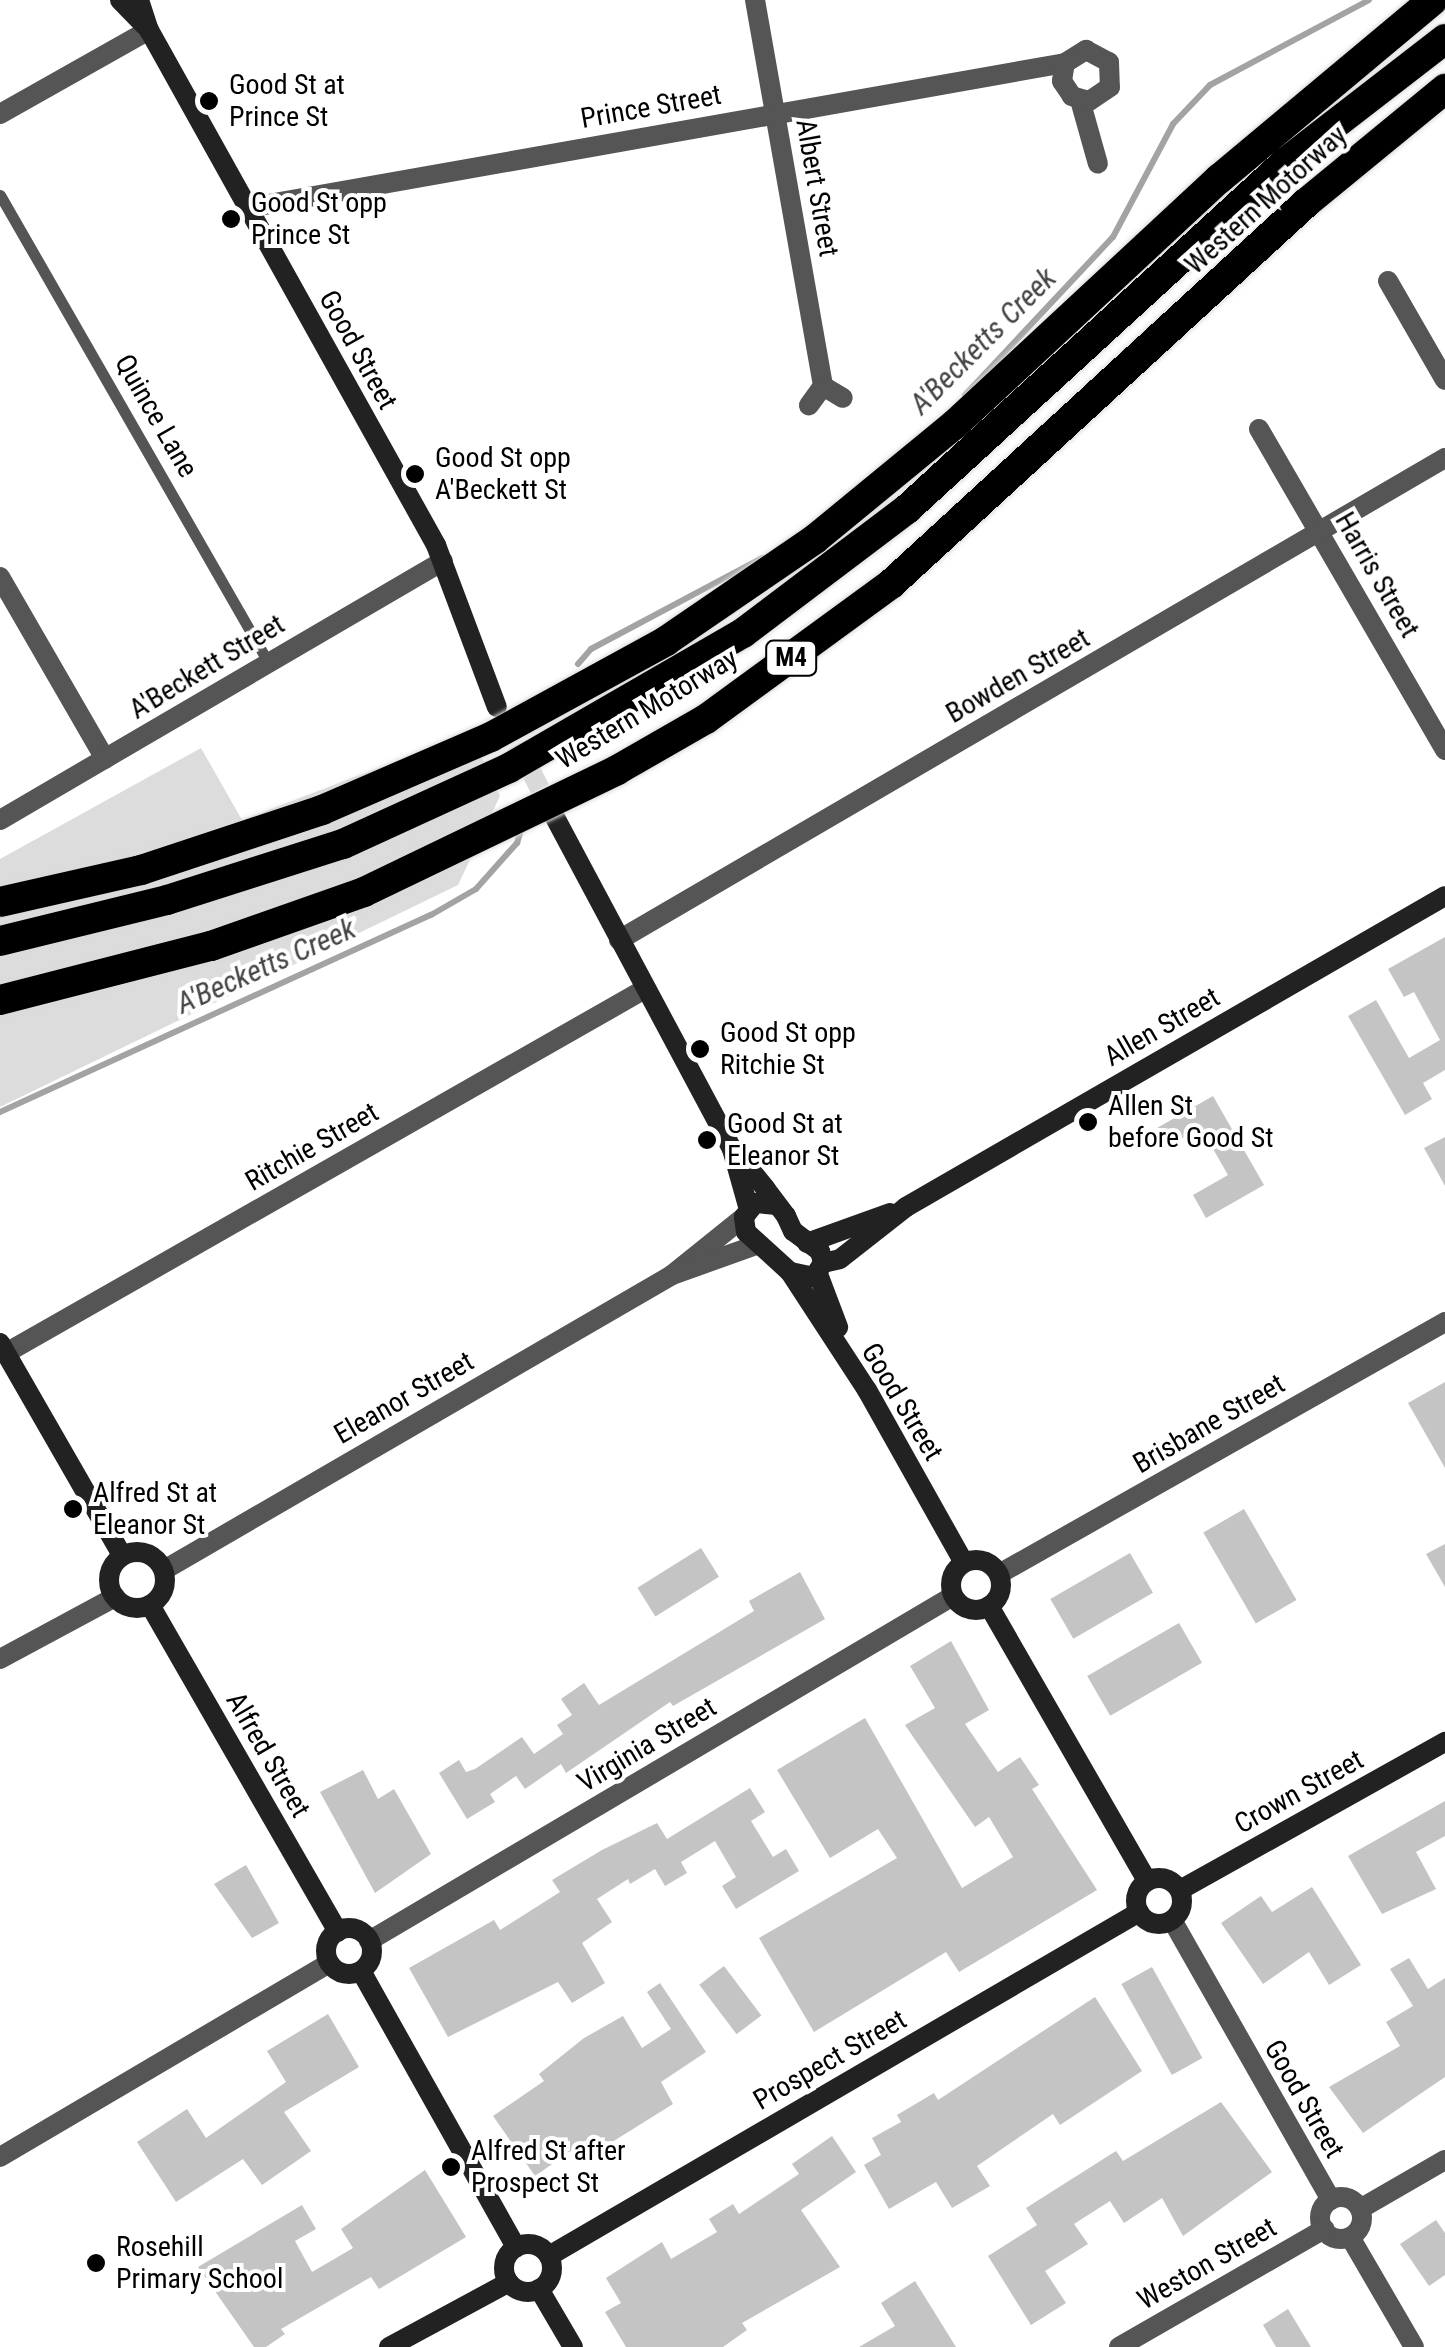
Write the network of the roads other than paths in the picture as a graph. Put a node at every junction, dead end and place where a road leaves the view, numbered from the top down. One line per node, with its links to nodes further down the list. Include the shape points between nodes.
1 (120, 0): 5 (street, Good Street)
2 (139, 0): 5 (street, Good Street)
3 (756, 0): 10 (street, Albert Street)
4 (1433, 0): 32 (highway, Western Motorway, bridge, via 1219,179 954,425 815,539 666,641 492,736 322,810 141,870)
5 (149, 30): 11 (street); 14 (street, Good Street)
6 (1445, 39): 34 (highway, Western Motorway / M4, bridge, via 1286,162 907,509 742,634 509,768 343,844 166,900)
7 (1065, 62): 9 (street, via 1062,81); 9 (street, Prince Street, via 1086,50 1108,62 1110,87 1097,99); 10 (street, Prince Street)
8 (1445, 89): 36 (highway, Western Motorway / M4, bridge, via 1306,203 891,584 706,719 617,770 364,892 212,946)
9 (1080, 100): 12 (street)
10 (776, 112): 14 (street, Prince Street); 17 (street, Albert Street)
11 (0, 114)
12 (1098, 164)
13 (0, 195): 25 (lane, Quince Lane)
14 (248, 208): 23 (street, Good Street)
15 (1388, 281): 16 (street)
16 (1445, 380)
17 (823, 386): 18 (street); 19 (street)
18 (843, 398)
19 (809, 405)
20 (1260, 429): 22 (street, Harris Street)
21 (1445, 458): 22 (street, Bowden Street)
22 (1320, 532): 27 (street, Harris Street); 33 (street, Bowden Street)
23 (443, 560): 25 (street, A'Beckett Street); 26 (street, Good Street)
24 (0, 577): 28 (street)
25 (268, 662): 28 (street, A'Beckett Street)
26 (497, 707)
27 (1445, 750)
28 (105, 759): 30 (street, A'Beckett Street)
29 (551, 810): 33 (street)
30 (0, 820)
31 (1445, 896): 39 (street, Allen Street)
32 (0, 902)
33 (618, 940): 35 (street)
34 (0, 941)
35 (644, 989): 37 (street); 47 (street, Ritchie Street)
36 (0, 1000)
37 (732, 1149): 38 (street); 40 (street)
38 (777, 1205): 40 (street, via 763,1200); 41 (street)
39 (906, 1207): 41 (street, Allen Street); 43 (street, Allen Street)
40 (747, 1213): 42 (street, Good Street, via 746,1232); 45 (street, Eleanor Street)
41 (807, 1243): 43 (street)
42 (759, 1244): 44 (street, Good Street); 45 (street, Eleanor Street)
43 (821, 1268): 44 (street, via 808,1279); 48 (street)
44 (790, 1272): 48 (street, Good Street)
45 (672, 1276): 51 (street, Eleanor Street)
46 (1445, 1322): 52 (street, Brisbane Street)
47 (3, 1348): 49 (street)
48 (867, 1390): 50 (street, Good Street)
49 (122, 1556): 51 (street, via 147,1553); 54 (street, via 110,1570)
50 (964, 1562): 52 (street, via 980,1560); 53 (street, via 953,1574)
51 (164, 1570): 55 (street, via 165,1587)
52 (999, 1574): 56 (street, via 1000,1592)
53 (953, 1596): 56 (street, via 965,1608); 64 (street, Virginia Street)
54 (114, 1597): 55 (street, via 134,1608); 57 (street)
55 (150, 1606): 63 (street, Alfred Street)
56 (989, 1606): 59 (street)
57 (0, 1660)
58 (1445, 1742): 60 (street, Crown Street)
59 (1147, 1881): 60 (street, via 1162,1878); 61 (street, via 1138,1891)
60 (1180, 1890): 62 (street, via 1182,1906)
61 (1138, 1912): 62 (street, via 1150,1922); 74 (street, Prospect Street)
62 (1172, 1920): 69 (street, Good Street)
63 (338, 1932): 64 (street, via 356,1930); 65 (street, via 328,1942)
64 (369, 1941): 66 (street, via 370,1959)
65 (329, 1963): 66 (street, via 346,1974); 67 (street)
66 (360, 1971): 73 (street)
67 (0, 2157)
68 (1445, 2160): 70 (street)
69 (1331, 2200): 70 (street, via 1344,2198); 71 (street, via 1320,2216)
70 (1360, 2208): 72 (street, via 1362,2222)
71 (1324, 2229): 72 (street, via 1338,2239); 79 (street, Weston Street)
72 (1350, 2237): 80 (street)
73 (516, 2247): 74 (street, via 534,2244); 75 (street, via 504,2264)
74 (550, 2256): 76 (street, via 550,2279)
75 (509, 2282): 76 (street, via 524,2292); 77 (street)
76 (540, 2290): 78 (street)
77 (389, 2347)
78 (573, 2347)
79 (1118, 2347)
80 (1414, 2347)

